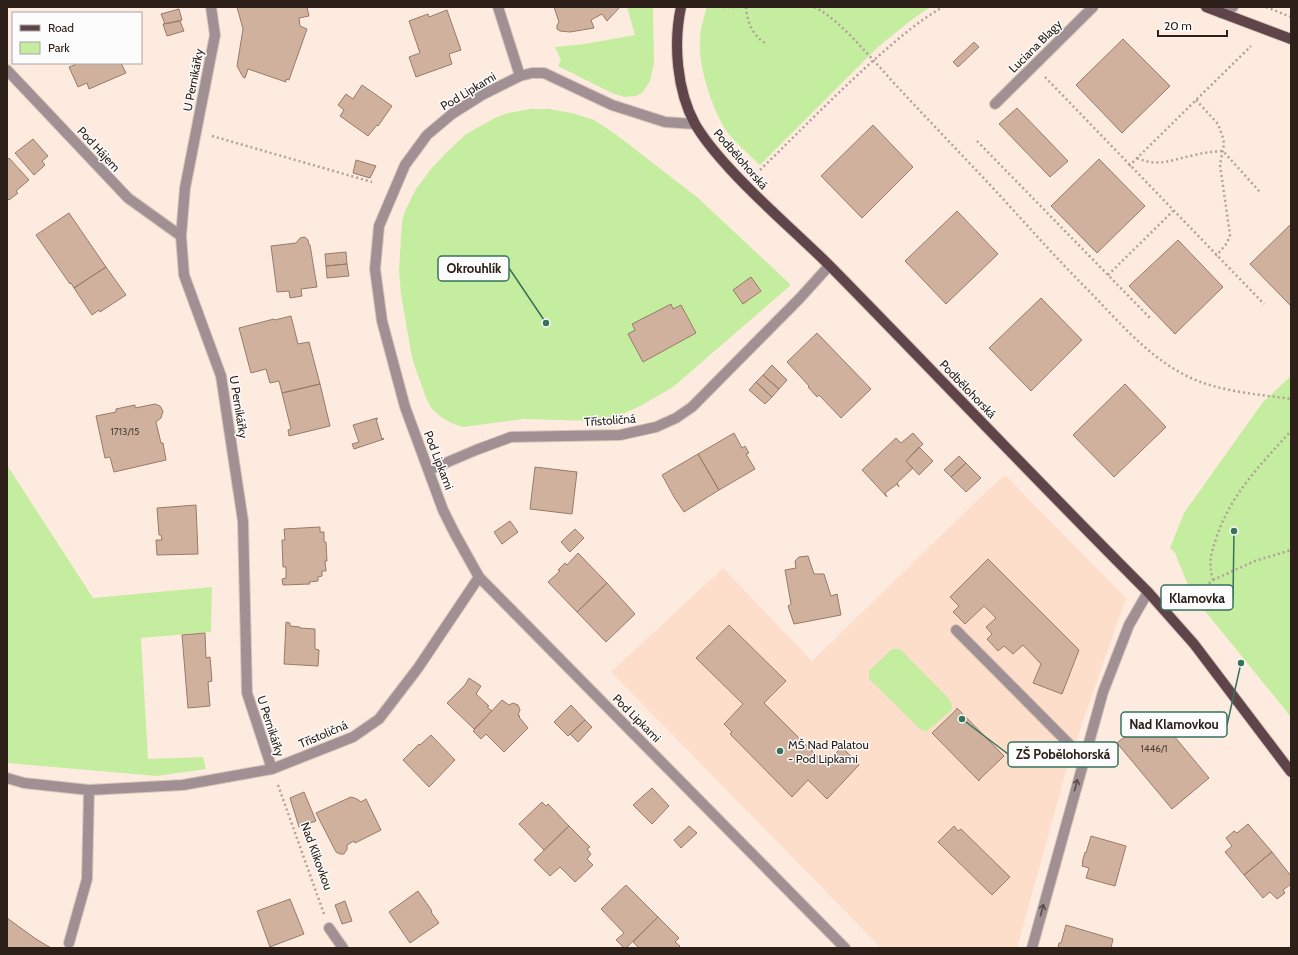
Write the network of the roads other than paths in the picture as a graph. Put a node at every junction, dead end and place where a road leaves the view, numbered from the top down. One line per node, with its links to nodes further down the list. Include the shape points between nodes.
1 (211, 7): 13 (street, U Pernikářky, via 215,35 185,188)
2 (498, 7): 10 (street)
3 (681, 7): 12 (main road, Podbělohorská, via 676,45 678,70)
4 (1093, 7): 11 (street, Luciana Blagy)
5 (1206, 7): 7 (main road)
6 (1233, 7): 7 (street)
7 (1221, 13): 8 (main road)
8 (1291, 39)
9 (7, 70): 13 (street, Pod Hájem, via 128,198)
10 (520, 76): 12 (street, Pod Lipkami, via 544,73 612,105 665,122); 15 (street, Pod Lipkami, via 452,114 427,135 405,165 379,226 375,268 382,321 405,407)
11 (995, 104)
12 (695, 124): 14 (main road, Podbělohorská, via 715,152 750,190)
13 (181, 236): 20 (street, U Pernikářky, via 184,275 221,376 243,521 247,693)
14 (829, 266): 15 (street, Třístoličná, via 692,407 676,418 656,427 620,435 511,437); 17 (main road, Podbělohorská)
15 (429, 470): 16 (street, Pod Lipkami, via 443,510)
16 (479, 577): 20 (street, Třístoličná, via 418,668 379,719 353,737); 27 (street, Pod Lipkami)
17 (1148, 592): 19 (street, via 1129,625 1103,692); 21 (main road, Podbělohorská, via 1194,644)
18 (956, 630): 19 (street)
19 (1084, 759): 28 (street, one-way to 19)
20 (272, 769): 23 (street, Třístoličná, via 183,785)
21 (1291, 772)
22 (7, 778): 23 (street, Třístoličná, via 24,783)
23 (89, 790): 25 (street, via 87,879)
24 (330, 928): 26 (street)
25 (69, 943)
26 (343, 948)
27 (845, 948)
28 (1032, 948)

